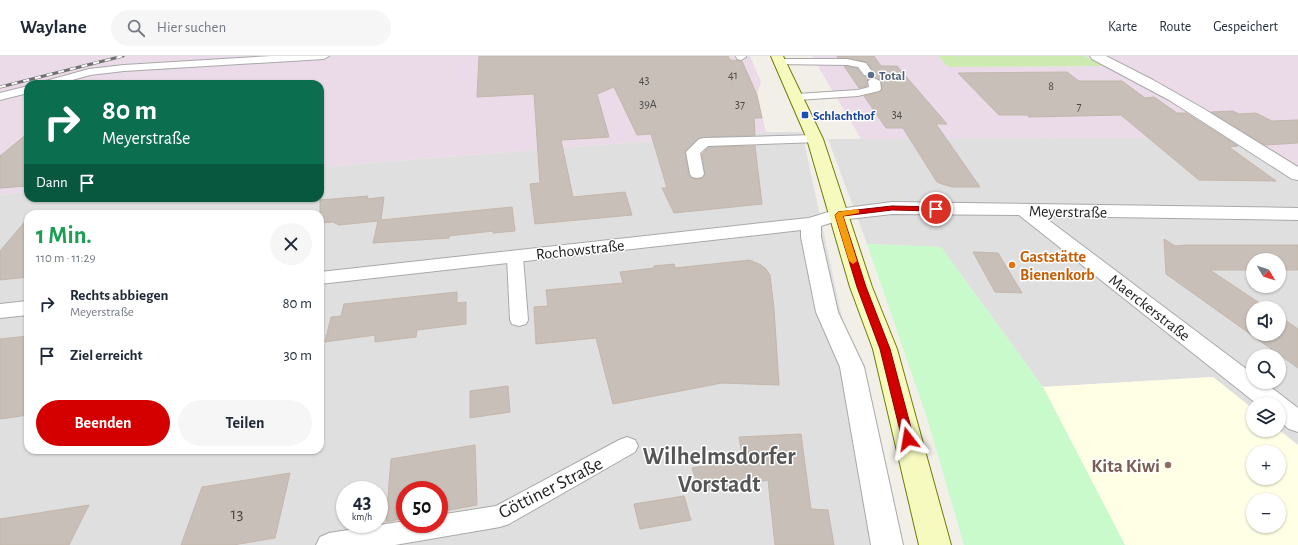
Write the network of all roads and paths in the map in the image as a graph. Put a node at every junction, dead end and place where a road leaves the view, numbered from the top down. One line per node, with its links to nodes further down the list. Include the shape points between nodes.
1 (324, 56): 4 (lane, via 124,68 89,72)
2 (1096, 56): 10 (street, via 1143,78)
3 (779, 59): 7 (main road); 7 (lane, via 862,65 871,77 874,89 858,93)
4 (60, 80)
5 (24, 90): 6 (lane)
6 (0, 97)
7 (797, 97): 8 (main road)
8 (815, 139): 9 (lane, via 704,142 693,152); 13 (main road)
9 (697, 174)
10 (1298, 175)
11 (1025, 211): 12 (street, Meyerstraße); 13 (street, Meyerstraße, via 892,208); 20 (street, Maerckerstraße)
12 (1298, 214)
13 (838, 215): 14 (street, Rochowstraße); 26 (main road, via 861,287 885,349)
14 (811, 223): 15 (street, Rochowstraße); 25 (street, via 811,237 828,312 852,367)
15 (515, 257): 16 (street, Rochowstraße); 19 (lane)
16 (324, 278)
17 (24, 308): 18 (street)
18 (0, 311)
19 (519, 320)
20 (1266, 397)
21 (1286, 413): 22 (street)
22 (1298, 422)
23 (627, 446): 24 (lane, Göttiner Straße, via 500,516)
24 (329, 545)
25 (887, 545)
26 (935, 545)

